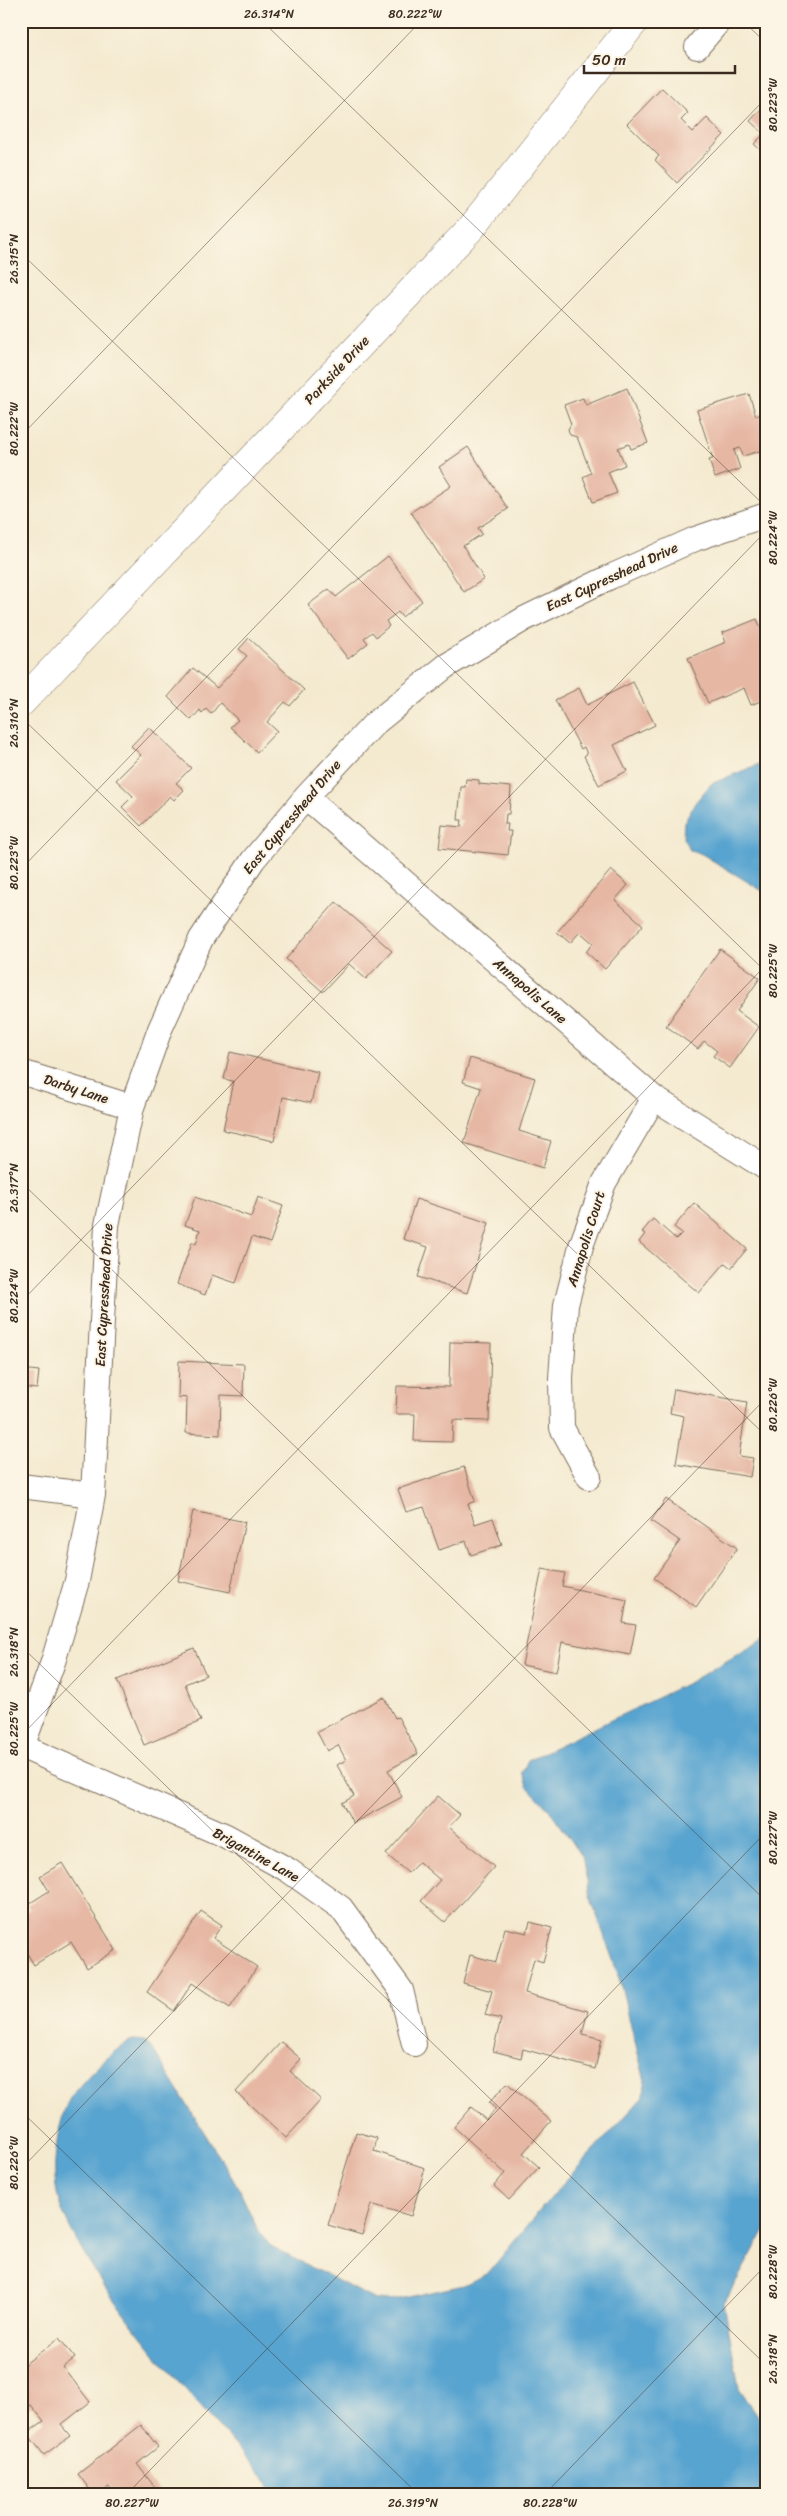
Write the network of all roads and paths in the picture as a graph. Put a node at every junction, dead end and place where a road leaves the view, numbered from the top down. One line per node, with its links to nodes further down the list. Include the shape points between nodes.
1 (635, 21): 5 (street, Parkside Drive, via 472,227)
2 (719, 21): 3 (street)
3 (697, 47)
4 (766, 516): 6 (street, East Cypresshead Drive, via 695,539 610,577 524,619 446,666 374,724)
5 (21, 703)
6 (306, 798): 8 (street, Annapolis Lane); 9 (street, East Cypresshead Drive, via 253,860 201,939 160,1028)
7 (21, 1072): 9 (street, Darby Lane)
8 (654, 1098): 10 (street, Annapolis Lane); 11 (street, Annapolis Court, via 604,1183 581,1246 566,1305 561,1378 562,1428)
9 (132, 1107): 13 (street, East Cypresshead Drive, via 107,1225)
10 (766, 1168)
11 (589, 1477)
12 (21, 1486): 13 (street)
13 (93, 1496): 14 (street, East Cypresshead Drive, via 77,1581 53,1662)
14 (22, 1748): 15 (street, Brigantine Lane, via 226,1836 288,1870 341,1908 401,1990)
15 (414, 2044)

